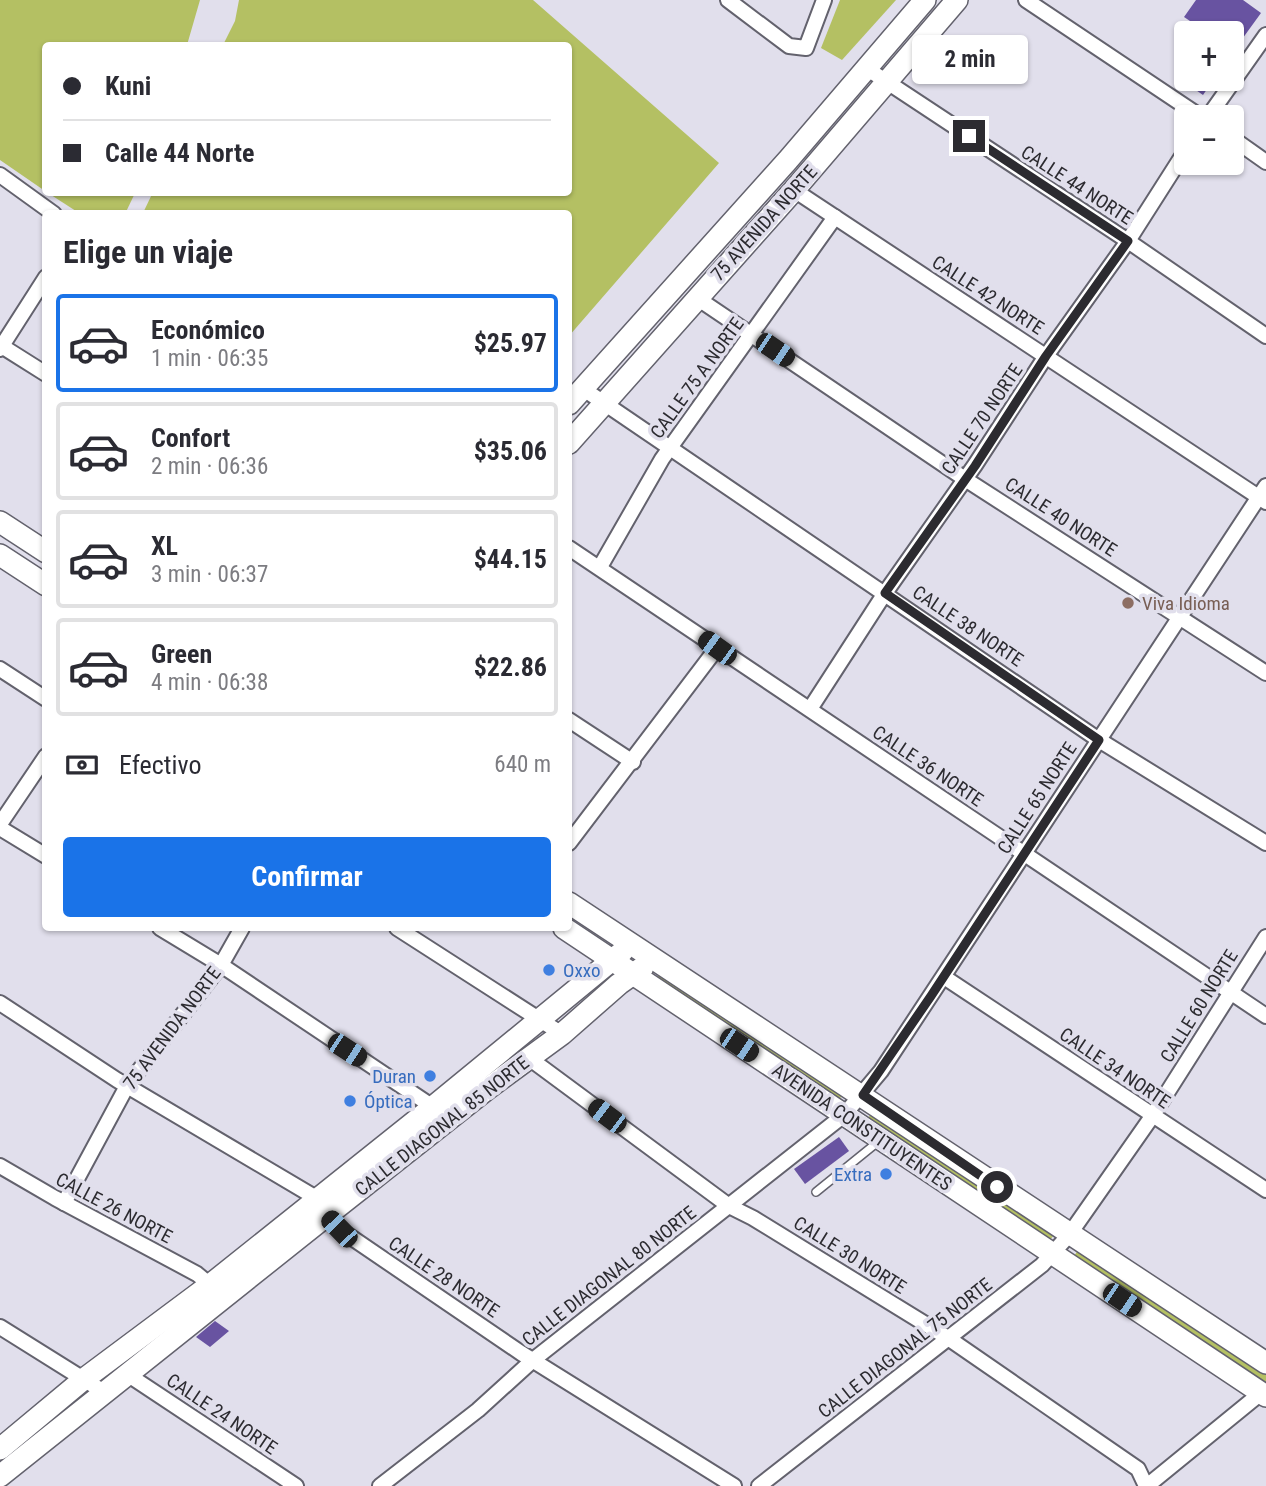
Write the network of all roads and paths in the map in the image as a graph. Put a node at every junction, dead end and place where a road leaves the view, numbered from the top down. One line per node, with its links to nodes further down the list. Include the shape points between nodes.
1 (728, 0): 2 (street, via 789,46 806,48)
2 (824, 0)
3 (925, 0): 7 (main road, 75 AVENIDA NORTE)
4 (957, 0): 8 (main road, 75 AVENIDA NORTE)
5 (1026, 0): 9 (street)
6 (1266, 35): 10 (street)
7 (866, 68): 8 (street, CALLE 44 NORTE); 26 (main road, 75 AVENIDA NORTE)
8 (886, 82): 15 (main road, 75 AVENIDA NORTE); 18 (street, CALLE 44 NORTE)
9 (1183, 105)
10 (1216, 105)
11 (1244, 146): 12 (street)
12 (1266, 162)
13 (1174, 169): 18 (street, CALLE 70 NORTE)
14 (0, 175): 16 (street)
15 (794, 190): 17 (street, CALLE 42 NORTE); 20 (main road, 75 AVENIDA NORTE)
16 (48, 210)
17 (835, 217): 21 (street, CALLE 75 A NORTE); 24 (street, CALLE 42 NORTE)
18 (1128, 241): 22 (street, CALLE 44 NORTE); 24 (street, CALLE 70 NORTE)
19 (42, 283): 23 (street)
20 (697, 298): 21 (street, CALLE 40 NORTE); 27 (main road, 75 AVENIDA NORTE)
21 (752, 335): 29 (street, CALLE 75 A NORTE); 30 (street, CALLE 40 NORTE)
22 (1266, 336)
23 (1, 347): 25 (street)
24 (1046, 356): 30 (street, CALLE 70 NORTE); 31 (street, CALLE 42 NORTE)
25 (42, 372)
26 (575, 396): 27 (street, CALLE 38 NORTE)
27 (604, 405): 28 (main road, 75 AVENIDA NORTE); 29 (street, CALLE 38 NORTE)
28 (572, 440)
29 (670, 449): 36 (street, CALLE 75 A NORTE); 38 (street, CALLE 38 NORTE)
30 (965, 479): 38 (street, CALLE 70 NORTE); 39 (street, CALLE 40 NORTE)
31 (1264, 495): 39 (street, CALLE 65 NORTE)
32 (0, 522): 33 (main road)
33 (42, 549)
34 (572, 550): 36 (street, CALLE 36 NORTE)
35 (0, 555): 37 (main road)
36 (600, 567): 40 (street, CALLE 36 NORTE)
37 (42, 582)
38 (885, 593): 44 (street, CALLE 70 NORTE); 46 (street, CALLE 38 NORTE)
39 (1181, 618): 42 (street, CALLE 40 NORTE); 46 (street, CALLE 65 NORTE)
40 (717, 648): 44 (street, CALLE 36 NORTE); 47 (street)
41 (0, 669): 43 (street)
42 (1266, 673)
43 (42, 695)
44 (810, 709): 53 (street, CALLE 36 NORTE)
45 (572, 722): 47 (street)
46 (1099, 740): 51 (street, CALLE 38 NORTE); 53 (street, CALLE 65 NORTE)
47 (633, 762): 50 (street)
48 (42, 763): 49 (street)
49 (0, 826): 52 (street)
50 (572, 839)
51 (1266, 843)
52 (42, 853)
53 (1023, 854): 65 (street, CALLE 65 NORTE); 66 (street, CALLE 36 NORTE)
54 (572, 905): 60 (main road, AVENIDA CONSTITUYENTES)
55 (165, 931): 63 (street)
56 (240, 931): 63 (street, 75 AVENIDA NORTE)
57 (402, 931): 69 (street)
58 (568, 931): 62 (main road, AVENIDA CONSTITUYENTES)
59 (1266, 937): 66 (street, CALLE 60 NORTE)
60 (632, 945): 61 (main road, AVENIDA CONSTITUYENTES); 62 (main road, CALLE DIAGONAL 85 NORTE)
61 (654, 959): 64 (main road, CALLE DIAGONAL 85 NORTE); 73 (main road, AVENIDA CONSTITUYENTES)
62 (612, 960): 64 (main road, AVENIDA CONSTITUYENTES); 69 (main road, CALLE DIAGONAL 85 NORTE)
63 (220, 965): 72 (street, 75 AVENIDA NORTE); 74 (street)
64 (634, 975): 70 (main road, CALLE DIAGONAL 85 NORTE); 75 (main road, AVENIDA CONSTITUYENTES)
65 (944, 977): 73 (street, CALLE 65 NORTE); 76 (street, CALLE 34 NORTE)
66 (1229, 992): 68 (street, CALLE 36 NORTE); 76 (street, CALLE 60 NORTE)
67 (0, 1003): 72 (street, CALLE 28 NORTE)
68 (1266, 1016)
69 (540, 1020): 70 (street); 74 (main road, CALLE DIAGONAL 85 NORTE)
70 (562, 1034): 71 (main road, CALLE DIAGONAL 85 NORTE)
71 (529, 1058): 82 (street, CALLE 30 NORTE); 83 (main road, CALLE DIAGONAL 85 NORTE)
72 (127, 1086): 81 (street, 75 AVENIDA NORTE); 83 (street, CALLE 28 NORTE)
73 (863, 1095): 75 (street, CALLE DIAGONAL 80 NORTE); 84 (main road, AVENIDA CONSTITUYENTES)
74 (433, 1107): 83 (main road, CALLE DIAGONAL 85 NORTE)
75 (844, 1115): 77 (main road, AVENIDA CONSTITUYENTES); 82 (street, CALLE DIAGONAL 80 NORTE)
76 (1153, 1115): 79 (street, CALLE 34 NORTE); 84 (street, CALLE 60 NORTE)
77 (880, 1140): 80 (lane); 85 (main road, AVENIDA CONSTITUYENTES)
78 (0, 1166): 81 (street, CALLE 26 NORTE)
79 (1266, 1190)
80 (816, 1192)
81 (64, 1203): 86 (street, CALLE 26 NORTE)
82 (729, 1206): 88 (street, CALLE 30 NORTE); 89 (street, CALLE DIAGONAL 80 NORTE)
83 (322, 1207): 86 (main road, CALLE DIAGONAL 85 NORTE); 89 (street, CALLE 28 NORTE, via 339,1229); 91 (main road, CALLE DIAGONAL 85 NORTE)
84 (1069, 1235): 85 (street, CALLE DIAGONAL 75 NORTE); 90 (main road, AVENIDA CONSTITUYENTES)
85 (1052, 1253): 88 (street, CALLE DIAGONAL 75 NORTE); 94 (main road, AVENIDA CONSTITUYENTES)
86 (210, 1285): 92 (main road, CALLE DIAGONAL 85 NORTE)
87 (0, 1327): 92 (street)
88 (948, 1338): 100 (street, CALLE DIAGONAL 75 NORTE); 101 (street, CALLE 30 NORTE, via 1138,1469)
89 (533, 1360): 98 (street, CALLE DIAGONAL 80 NORTE, via 478,1410); 99 (street, CALLE 28 NORTE)
90 (1266, 1363)
91 (127, 1374): 93 (main road, CALLE DIAGONAL 85 NORTE); 97 (street, CALLE 24 NORTE)
92 (84, 1379): 93 (street); 95 (main road, CALLE DIAGONAL 85 NORTE)
93 (104, 1392): 96 (main road, CALLE DIAGONAL 85 NORTE)
94 (1263, 1395): 101 (street)
95 (0, 1449)
96 (0, 1476)
97 (296, 1486)
98 (380, 1486)
99 (734, 1486)
100 (759, 1486)
101 (1147, 1486)

